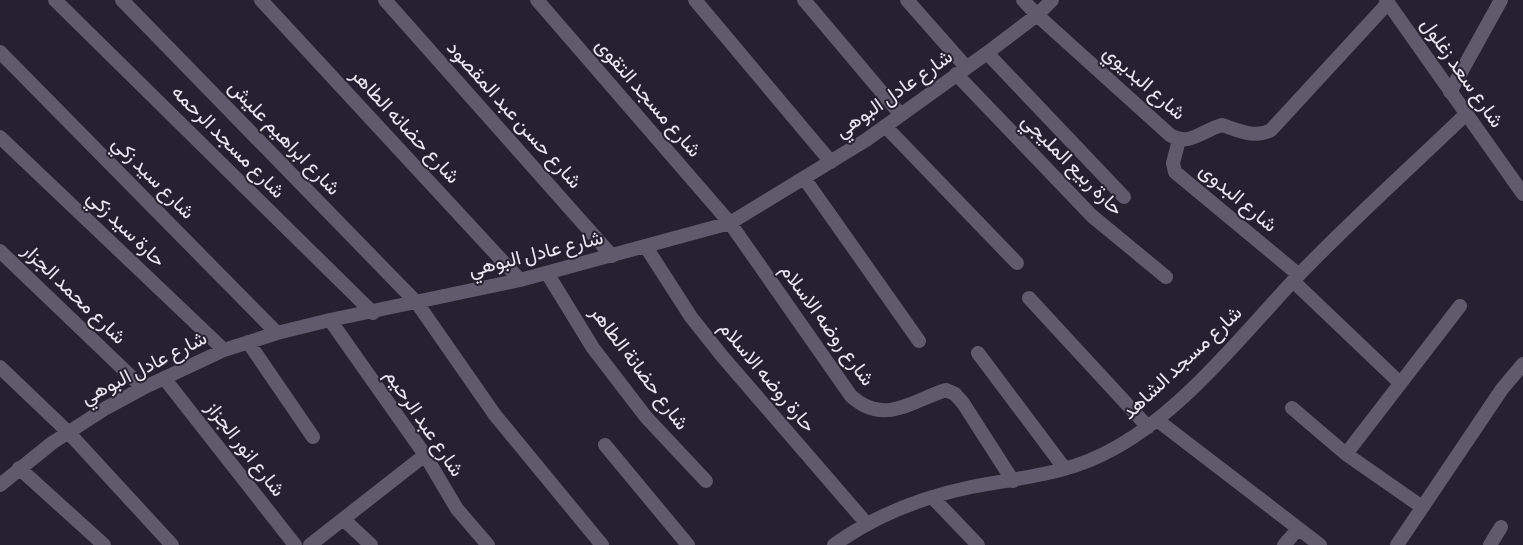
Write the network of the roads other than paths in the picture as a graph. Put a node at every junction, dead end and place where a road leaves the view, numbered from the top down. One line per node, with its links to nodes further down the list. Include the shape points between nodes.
1 (55, 0): 39 (street, شارع مسجد الرحمه)
2 (122, 0): 37 (street, شارع ابراهيم عليش)
3 (261, 0): 35 (street, شارع حضانه الطاهر)
4 (385, 0): 30 (street, شارع حسن عبد المقصود)
5 (537, 0): 27 (street, شارع مسجد التقوى)
6 (695, 0): 23 (street)
7 (804, 0): 18 (street)
8 (907, 0): 16 (street, حارة ربيع المليجي)
9 (1023, 0): 13 (street, شارع البديوي)
10 (1052, 0): 13 (street, شارع عادل البوهي)
11 (1501, 0): 17 (street)
12 (1387, 2): 17 (street, شارع سعد زغلول); 22 (street, شارع البديوي, via 1271,130 1253,134 1222,125 1186,141)
13 (1037, 15): 15 (street, شارع عادل البوهي); 22 (street, شارع البديوي)
14 (0, 52): 41 (street, شارع سيد زكي)
15 (987, 54): 16 (street, شارع عادل البوهي); 26 (street)
16 (961, 71): 18 (street, شارع عادل البوهي); 33 (street, حارة ربيع المليجي, via 1092,216)
17 (1450, 92): 19 (street, شارع سعد زغلول)
18 (901, 115): 20 (street, شارع عادل البوهي)
19 (1465, 115): 25 (street, شارع سعد زغلول); 34 (street, شارع مسجد الشاهد)
20 (885, 126): 23 (street, شارع عادل البوهي); 31 (street)
21 (0, 137): 44 (street, حارة سيد زكي)
22 (1179, 140): 34 (street, شارع البدوى, via 1173,163 1176,172)
23 (831, 162): 24 (street, شارع عادل البوهي)
24 (804, 178): 27 (street, شارع عادل البوهي); 42 (street)
25 (1523, 194)
26 (1124, 197)
27 (730, 222): 28 (street, شارع عادل البوهي); 61 (street, شارع روضه الاسلام, via 851,396 872,410 885,412 946,390 955,394)
28 (646, 247): 30 (street, شارع عادل البوهي); 66 (street, حارة روضه الاسلام, via 691,317 722,356)
29 (0, 251): 50 (street, شارع محمد الجزار)
30 (612, 256): 32 (street, شارع عادل البوهي)
31 (1017, 263)
32 (547, 273): 35 (street, شارع عادل البوهي); 60 (street, شارع حضانة الطاهر, via 593,348 646,417)
33 (1166, 277)
34 (1296, 278): 49 (street, شارع البدوى); 52 (street, شارع مسجد الشاهد, via 1230,349)
35 (520, 280): 37 (street, شارع عادل البوهي)
36 (1029, 298): 52 (street)
37 (418, 303): 39 (street, شارع عادل البوهي); 75 (street, via 495,415)
38 (1460, 306): 49 (street)
39 (373, 312): 40 (street, شارع عادل البوهي)
40 (330, 320): 41 (street, شارع عادل البوهي); 57 (street, شارع عبد الرحيم)
41 (277, 333): 43 (street, شارع عادل البوهي)
42 (919, 341)
43 (248, 342): 44 (street, شارع عادل البوهي); 54 (street)
44 (224, 350): 48 (street, شارع عادل البوهي)
45 (978, 353): 59 (street)
46 (1523, 364): 64 (street, via 1502,389)
47 (0, 367): 53 (street)
48 (164, 378): 50 (street, شارع عادل البوهي); 71 (street, شارع انور الجزاز)
49 (1400, 384): 56 (street)
50 (143, 388): 53 (street, شارع عادل البوهي)
51 (1292, 408): 56 (street)
52 (1152, 424): 59 (street, شارع مسجد الشاهد, via 1113,449); 68 (street)
53 (68, 432): 58 (street, شارع عادل البوهي); 70 (street)
54 (313, 437)
55 (605, 444): 76 (street)
56 (1346, 454): 64 (street)
57 (425, 456): 65 (street); 74 (street, شارع عبد الرحيم, via 458,509)
58 (19, 468): 62 (street, شارع عادل البوهي); 69 (street)
59 (1065, 469): 61 (street, شارع مسجد الشاهد)
60 (706, 481)
61 (1014, 482): 63 (street, شارع مسجد الشاهد, via 972,487)
62 (0, 485)
63 (932, 497): 66 (street, شارع مسجد الشاهد); 78 (street)
64 (1422, 507): 81 (street)
65 (343, 518): 72 (street); 73 (street)
66 (867, 524): 77 (street, شارع مسجد الشاهد)
67 (1501, 527): 82 (street)
68 (1298, 529): 79 (street); 80 (street)
69 (104, 545)
70 (172, 545)
71 (294, 545)
72 (310, 545)
73 (371, 545)
74 (488, 545)
75 (602, 545)
76 (688, 545)
77 (834, 545)
78 (978, 545)
79 (1284, 545)
80 (1320, 545)
81 (1397, 545)
82 (1490, 545)

